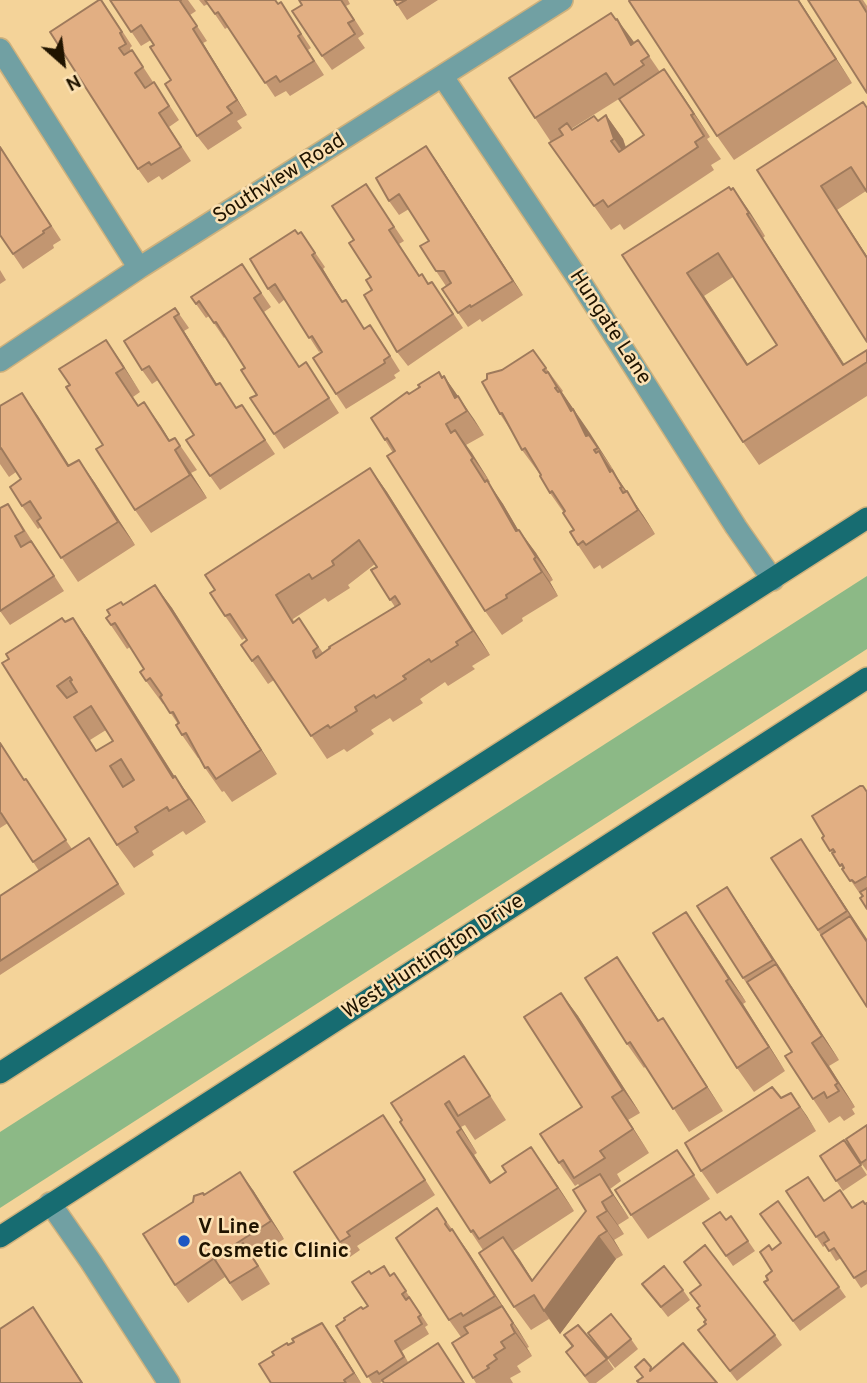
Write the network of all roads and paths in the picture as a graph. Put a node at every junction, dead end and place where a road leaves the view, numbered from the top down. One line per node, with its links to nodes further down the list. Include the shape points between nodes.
1 (562, 0): 3 (street, Southview Road)
2 (0, 49): 4 (street)
3 (443, 77): 4 (street, Southview Road); 7 (street, Hungate Lane)
4 (139, 268): 5 (street, Southview Road)
5 (0, 361)
6 (867, 518): 7 (main road)
7 (773, 580): 9 (main road)
8 (867, 678): 10 (main road, West Huntington Drive)
9 (0, 1073)
10 (50, 1203): 11 (main road, West Huntington Drive); 12 (street)
11 (0, 1237)
12 (169, 1383)

